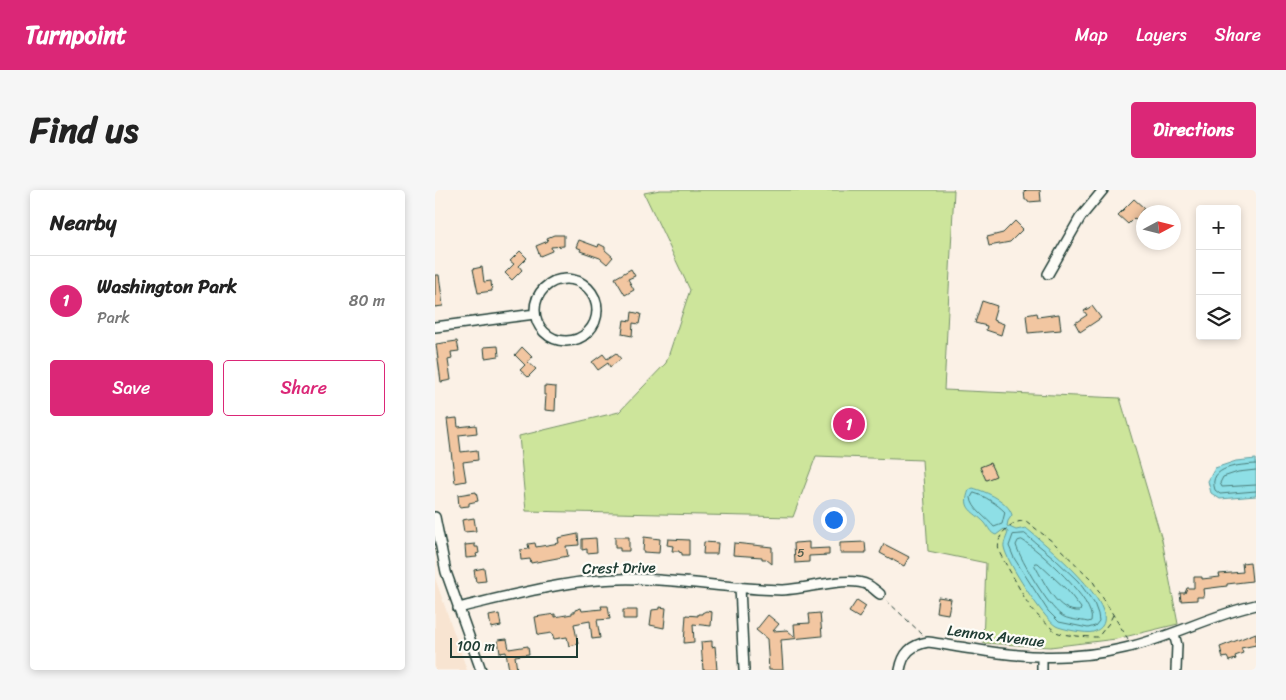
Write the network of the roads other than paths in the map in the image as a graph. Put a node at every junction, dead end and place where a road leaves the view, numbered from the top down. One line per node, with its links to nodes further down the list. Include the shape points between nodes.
1 (1103, 190): 2 (street, via 1080,218)
2 (1048, 274)
3 (535, 314): 3 (street, via 543,331 551,337 570,340 587,332 593,324 597,305 586,286 572,279 556,280 539,293); 4 (street)
4 (435, 327)
5 (435, 517): 9 (street, via 445,572)
6 (740, 586): 7 (street, Crest Drive, via 783,590 856,582 868,585); 9 (street, Crest Drive, via 638,579 584,580); 13 (street)
7 (880, 594)
8 (1256, 605): 10 (street, Lennox Avenue)
9 (457, 608): 12 (street)
10 (1174, 634): 11 (street, Lennox Avenue, via 1131,647); 16 (street)
11 (1042, 656): 14 (street, Lennox Avenue, via 928,642 907,650); 15 (street)
12 (481, 670)
13 (744, 670)
14 (900, 670)
15 (1042, 670)
16 (1176, 670)

